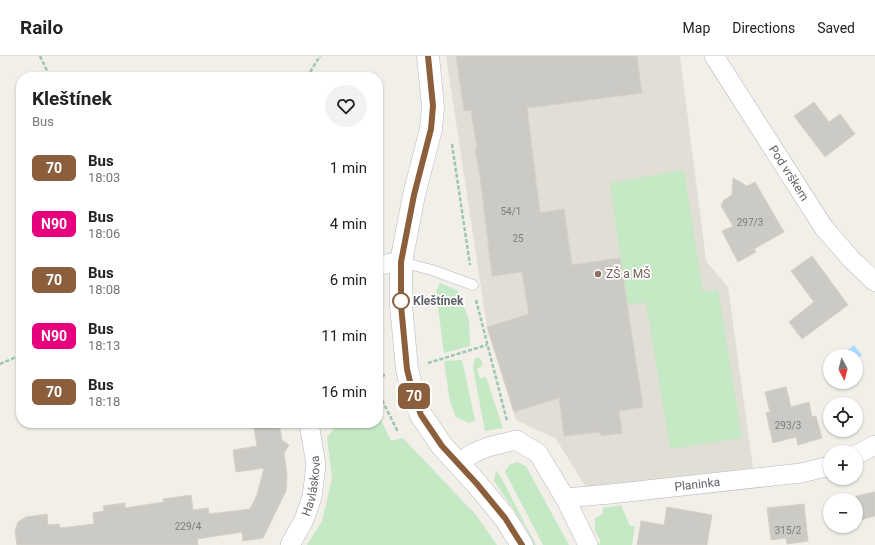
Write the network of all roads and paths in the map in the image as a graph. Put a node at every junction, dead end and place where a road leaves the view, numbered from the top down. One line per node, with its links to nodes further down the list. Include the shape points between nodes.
1 (40, 56): 5 (path)
2 (320, 56): 6 (path)
3 (428, 56): 7 (street, via 433,106 431,129 414,195)
4 (714, 56): 9 (street, Pod vrškem, via 824,228)
5 (48, 72)
6 (309, 72)
7 (401, 262): 8 (street); 10 (lane); 18 (street, via 404,342 413,394 421,415)
8 (383, 264)
9 (875, 282)
10 (473, 285)
11 (487, 345): 13 (path)
12 (16, 357): 14 (path)
13 (439, 359)
14 (0, 364)
15 (310, 428): 21 (street, Havláskova, via 316,465 312,497 304,520)
16 (875, 445): 17 (street)
17 (863, 451)
18 (458, 464): 20 (street, via 473,453 516,440 538,453); 22 (street, via 505,518)
19 (823, 468): 20 (street, Planinka, via 801,473)
20 (565, 498): 23 (street)
21 (290, 545)
22 (522, 545)
23 (588, 545)

